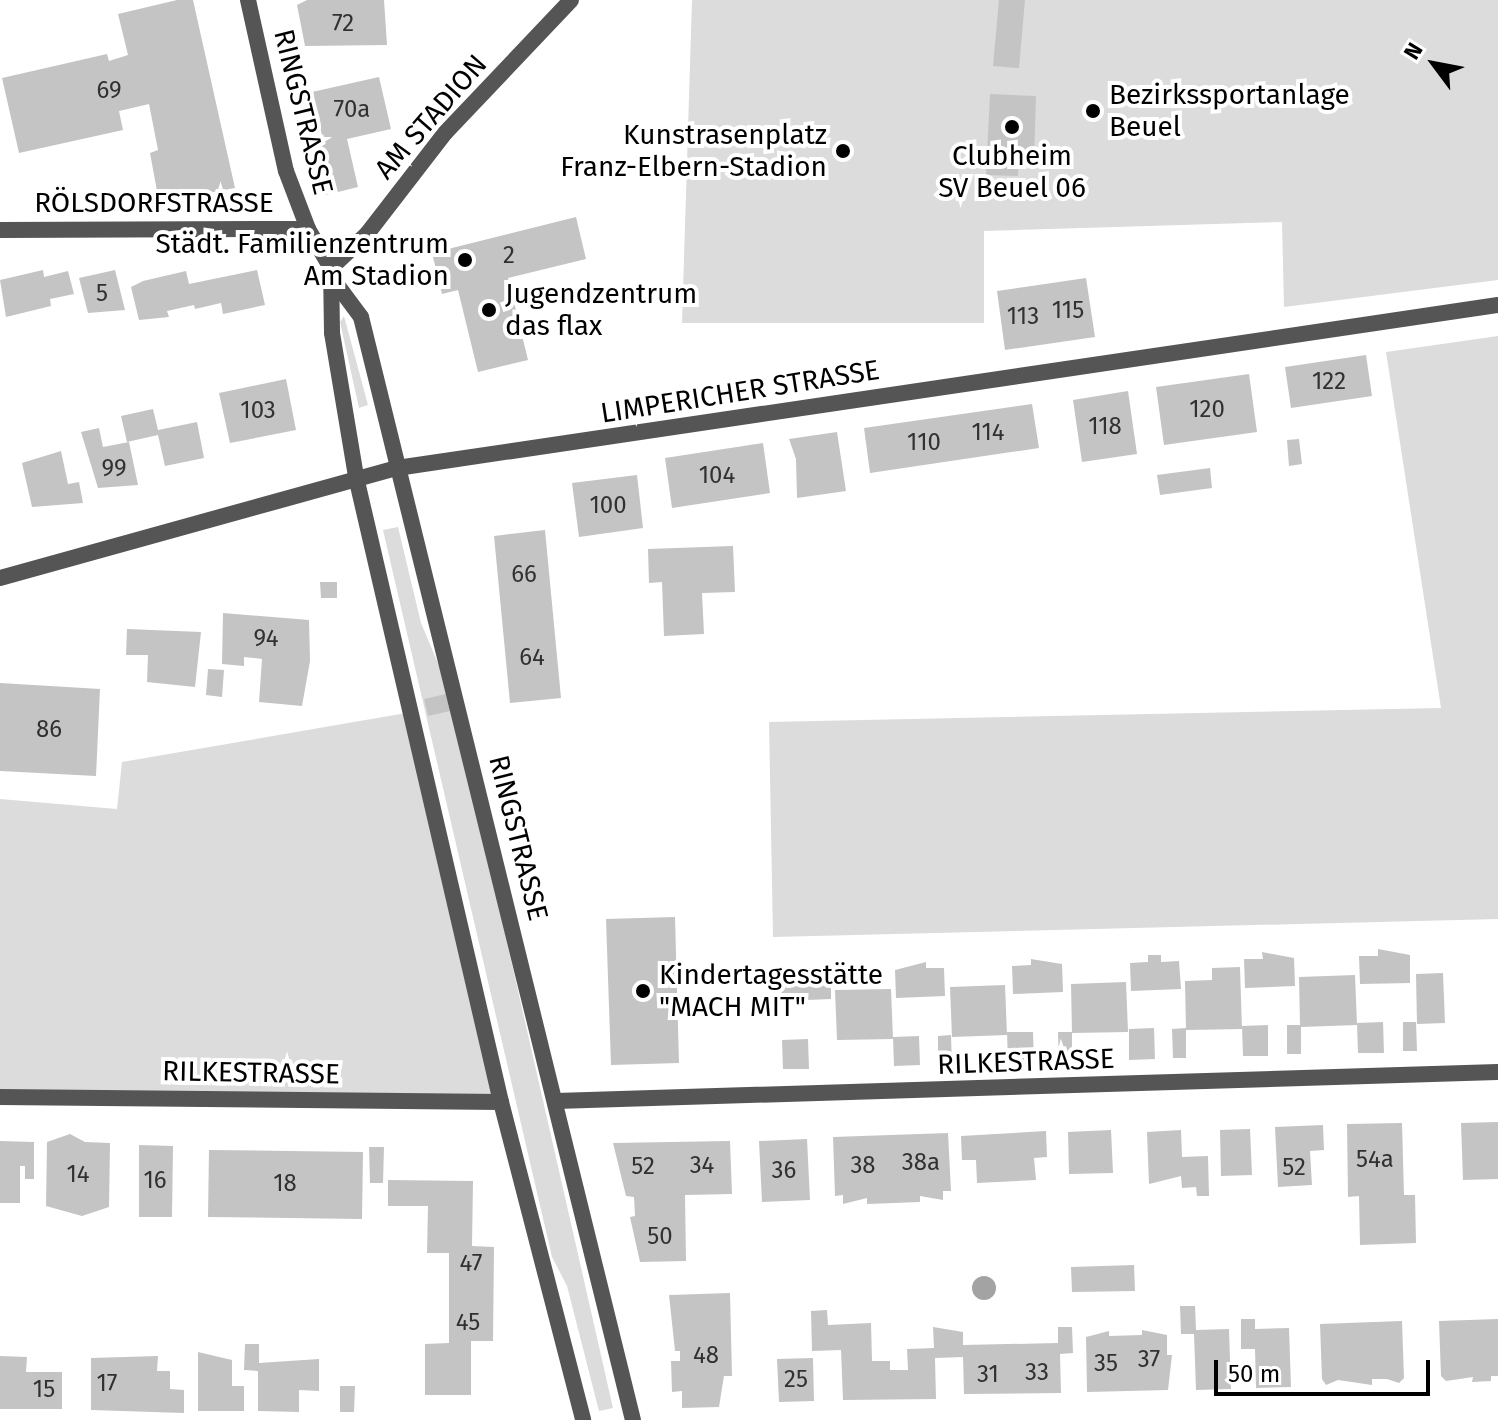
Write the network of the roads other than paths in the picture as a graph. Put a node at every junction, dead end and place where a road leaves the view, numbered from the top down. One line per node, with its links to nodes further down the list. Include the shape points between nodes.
1 (248, 0): 3 (street, RINGSTRASSE, via 286,171)
2 (571, 0): 5 (street, AM STADION, via 445,133)
3 (308, 229): 4 (street, RÖLSDORFSTRASSE); 5 (street, RINGSTRASSE)
4 (0, 230)
5 (332, 273): 7 (street, RINGSTRASSE, via 361,317); 8 (street, via 332,333)
6 (1498, 305): 7 (street, LIMPERICHER STRASSE)
7 (397, 468): 8 (street, LIMPERICHER STRASSE); 12 (street, RINGSTRASSE)
8 (356, 477): 9 (street, LIMPERICHER STRASSE); 13 (street)
9 (0, 578)
10 (1498, 1072): 12 (street, RILKESTRASSE)
11 (0, 1097): 13 (street, RILKESTRASSE)
12 (556, 1101): 15 (street, RINGSTRASSE)
13 (501, 1102): 14 (street)
14 (583, 1420)
15 (633, 1420)

